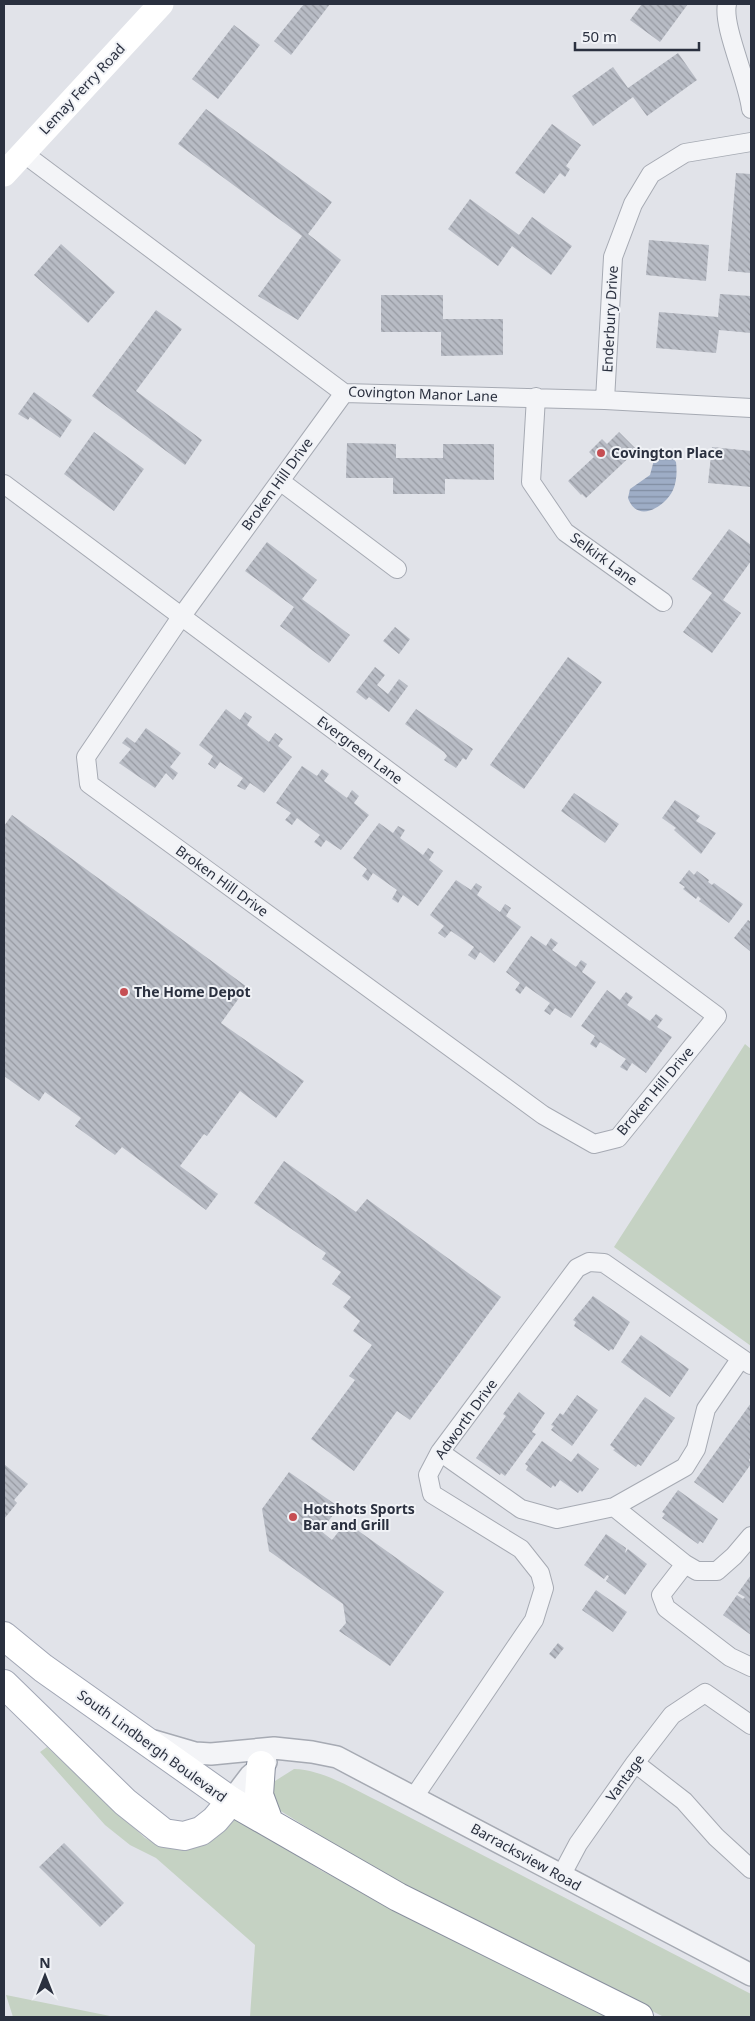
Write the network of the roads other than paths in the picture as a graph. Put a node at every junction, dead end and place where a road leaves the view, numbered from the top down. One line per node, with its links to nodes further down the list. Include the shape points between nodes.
1 (161, 4): 5 (main road, Lemay Ferry Road)
2 (727, 4): 3 (street, via 731,39 749,91)
3 (751, 108)
4 (751, 142): 9 (street, Enderbury Drive, via 685,153 651,174 633,204 614,257)
5 (24, 153): 6 (main road, Lemay Ferry Road); 7 (street, Covington Manor Lane)
6 (4, 174)
7 (344, 393): 8 (street, Covington Manor Lane); 11 (street, Broken Hill Drive)
8 (536, 397): 9 (street, Covington Manor Lane); 14 (street, Selkirk Lane, via 531,482 565,532)
9 (605, 400): 10 (street, Covington Manor Lane)
10 (751, 408)
11 (280, 481): 13 (street); 15 (street, Broken Hill Drive)
12 (4, 484): 15 (street, Evergreen Lane)
13 (397, 569)
14 (663, 602)
15 (181, 617): 16 (street, Evergreen Lane); 16 (street, Broken Hill Drive, via 86,757 89,784 543,1115 594,1144 618,1138)
16 (717, 1016)
17 (746, 1362): 18 (street, Adworth Drive, via 604,1263 589,1262 577,1268); 19 (street, via 706,1408 696,1449 685,1467)
18 (440, 1452): 19 (street, via 521,1509 557,1519); 30 (street, Adworth Drive, via 428,1475 432,1494 521,1549 540,1573 544,1588 534,1620)
19 (614, 1507): 21 (street)
20 (751, 1537): 21 (street, via 717,1571 697,1571)
21 (684, 1564): 23 (street, via 661,1595 666,1608 730,1657)
22 (4, 1636): 26 (main road, South Lindbergh Boulevard, via 43,1668)
23 (751, 1667)
24 (4, 1684): 31 (main road, South Lindbergh Boulevard, via 125,1802 164,1833 184,1836 201,1831)
25 (751, 1725): 28 (street, Vantage, via 705,1693 672,1715)
26 (144, 1738): 27 (street, Barracksview Road, via 195,1753 274,1748); 31 (main road, South Lindbergh Boulevard)
27 (298, 1751): 29 (street, Barracksview Road, via 275,1756); 30 (street, Barracksview Road, via 337,1757)
28 (635, 1763): 33 (street, via 684,1800 716,1837); 34 (street, Vantage, via 578,1844)
29 (261, 1765): 31 (street, Barracksview Road); 32 (main road, via 259,1795)
30 (414, 1797): 34 (street, Barracksview Road)
31 (231, 1801): 32 (main road)
32 (270, 1822): 36 (main road, via 406,1901)
33 (751, 1869)
34 (560, 1876): 35 (street, Barracksview Road)
35 (751, 1975)
36 (639, 2017)

